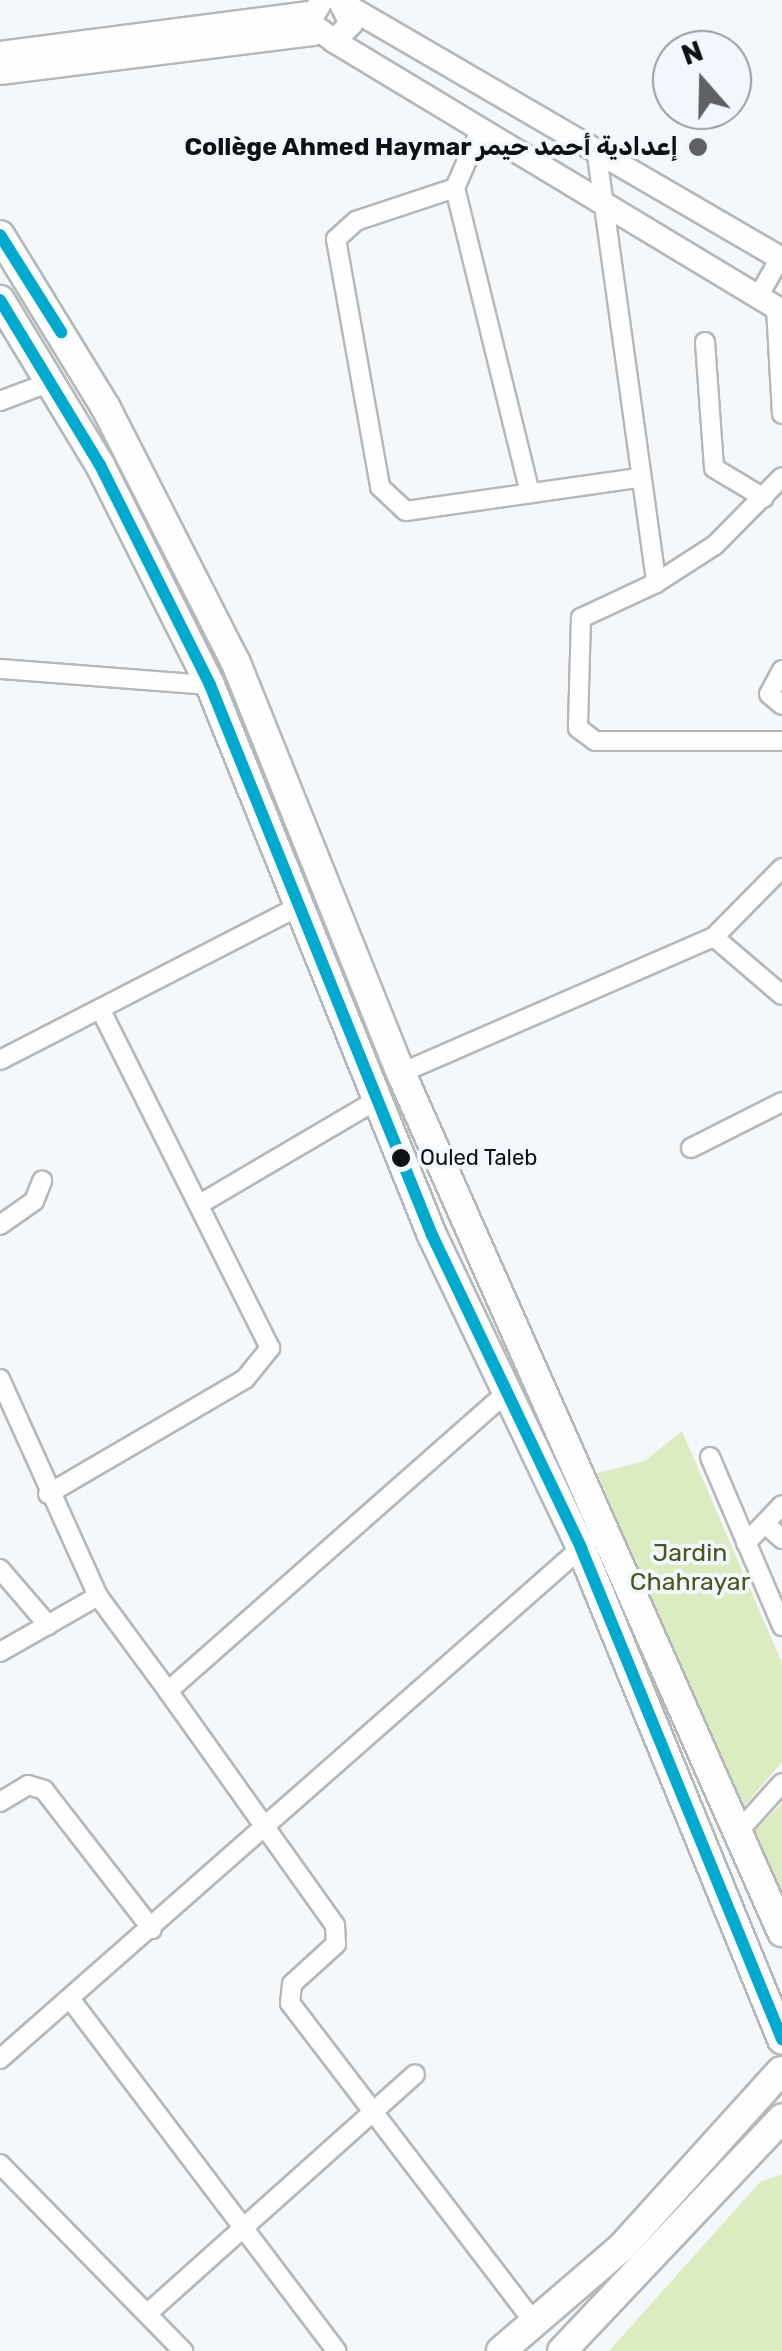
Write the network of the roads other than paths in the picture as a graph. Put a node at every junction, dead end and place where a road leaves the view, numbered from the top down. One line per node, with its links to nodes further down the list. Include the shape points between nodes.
1 (244, 0): 4 (street)
2 (343, 4): 3 (street, via 350,30); 8 (street)
3 (314, 16): 4 (street); 6 (street); 7 (street)
4 (212, 25): 5 (street)
5 (0, 53)
6 (0, 72)
7 (479, 133): 9 (street); 10 (street)
8 (596, 148): 10 (street); 12 (street)
9 (455, 188): 21 (street); 21 (street, via 356,221 336,239 380,487 406,511)
10 (602, 208): 14 (street); 20 (street)
11 (0, 235): 35 (main road, via 199,584)
12 (781, 258): 14 (street)
13 (0, 300): 16 (main road)
14 (772, 305): 18 (street)
15 (704, 342): 22 (street, via 714,468)
16 (53, 382): 17 (street); 26 (main road)
17 (0, 401)
18 (782, 414)
19 (782, 477): 22 (street)
20 (637, 478): 21 (street); 23 (street)
21 (530, 493)
22 (764, 498): 23 (street, via 696,561)
23 (656, 583): 28 (street, via 582,618 578,728 596,740)
24 (0, 670): 26 (street)
25 (782, 670): 27 (street, via 769,694)
26 (210, 685): 30 (main road)
27 (782, 704)
28 (782, 741)
29 (782, 868): 31 (street)
30 (300, 906): 33 (street); 36 (main road)
31 (714, 937): 32 (street); 35 (street)
32 (782, 995)
33 (100, 1009): 34 (street); 40 (street)
34 (0, 1060)
35 (401, 1074): 60 (main road)
36 (376, 1101): 40 (street); 43 (main road)
37 (782, 1102): 38 (street)
38 (691, 1148)
39 (42, 1180): 41 (street, via 34,1201)
40 (200, 1204): 45 (street, via 270,1348 245,1378)
41 (0, 1225)
42 (0, 1379): 45 (street)
43 (507, 1392): 50 (main road); 56 (street)
44 (710, 1457): 49 (street)
45 (48, 1494): 52 (street)
46 (782, 1505): 47 (street)
47 (765, 1524): 48 (street); 49 (street)
48 (782, 1540)
49 (746, 1543): 54 (street)
50 (582, 1548): 59 (street); 64 (main road)
51 (0, 1569): 53 (street)
52 (98, 1596): 53 (street); 56 (street)
53 (48, 1626): 55 (street)
54 (782, 1626)
55 (0, 1652)
56 (168, 1690): 59 (street)
57 (782, 1783): 60 (street)
58 (0, 1802): 61 (street, via 28,1785 44,1790)
59 (265, 1829): 61 (street); 68 (street, via 337,1932 292,1984 290,2003)
60 (737, 1833): 62 (main road)
61 (152, 1929): 63 (street)
62 (782, 1932)
63 (71, 2000): 65 (street); 73 (street)
64 (782, 2040): 66 (main road)
65 (0, 2059)
66 (781, 2072): 75 (main road, via 622,2247)
67 (415, 2074): 68 (street)
68 (372, 2113): 73 (street); 75 (street)
69 (782, 2118): 72 (main road)
70 (782, 2154): 72 (main road)
71 (0, 2164): 74 (street)
72 (721, 2186): 76 (main road)
73 (243, 2228): 74 (street); 78 (street)
74 (148, 2313): 77 (street)
75 (536, 2325): 79 (main road)
76 (572, 2348)
77 (184, 2351)
78 (336, 2351)
79 (500, 2351)

